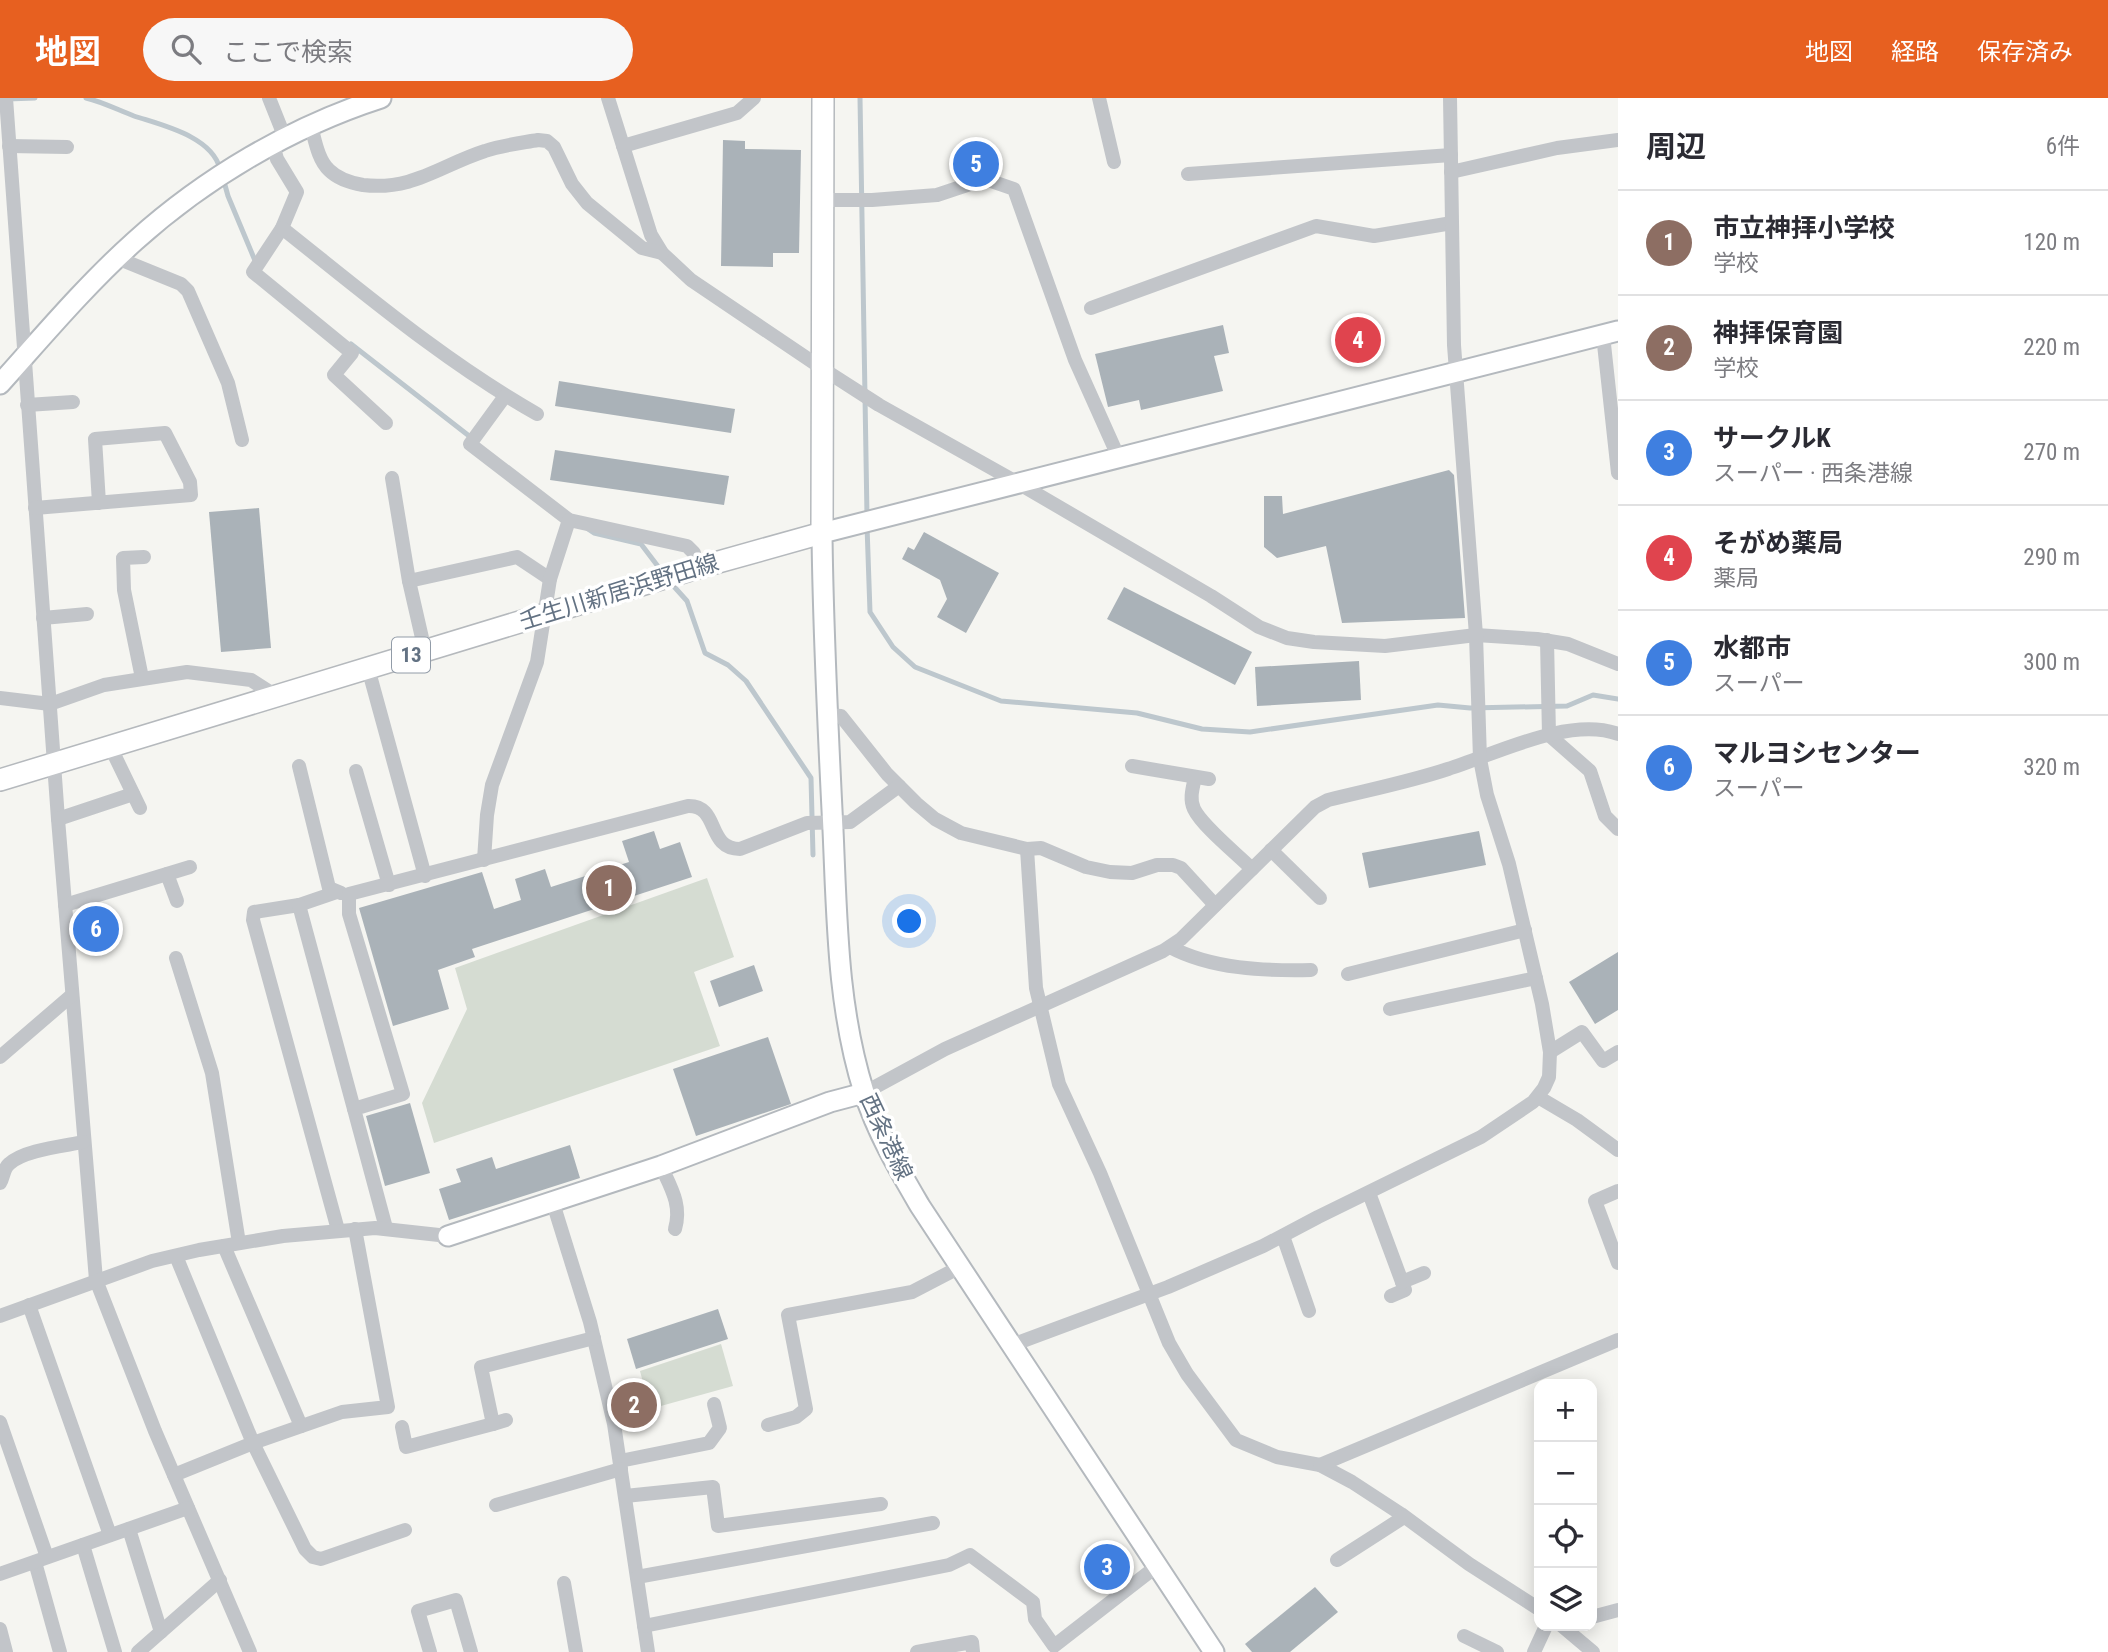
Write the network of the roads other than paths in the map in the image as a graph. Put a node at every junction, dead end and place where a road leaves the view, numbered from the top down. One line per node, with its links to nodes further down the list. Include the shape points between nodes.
1 (270, 98): 11 (street)
2 (381, 98): 9 (street)
3 (608, 98): 13 (street)
4 (754, 98): 13 (street, via 737,113)
5 (823, 98): 20 (main road)
6 (1099, 98): 16 (street)
7 (1450, 98): 15 (street)
8 (6, 102): 12 (street)
9 (311, 125): 11 (street); 24 (street, via 327,169 342,179 378,187 421,179 486,150 547,141 587,203 642,248)
10 (1618, 140): 17 (street, via 1557,148)
11 (279, 142): 22 (street, via 281,167 297,192); 25 (street, via 213,180)
12 (9, 146): 14 (street); 19 (street)
13 (623, 146): 24 (street)
14 (67, 147)
15 (1451, 155): 17 (street); 18 (street)
16 (1114, 162)
17 (1451, 173): 21 (street)
18 (1188, 174)
19 (6, 190): 23 (street)
20 (824, 200): 29 (main road); 38 (street, via 937,195 985,179 1014,189 1076,360)
21 (1452, 222): 26 (street, via 1374,236 1316,226); 30 (street)
22 (282, 228): 32 (street, via 424,340); 36 (street, via 253,272 352,353 334,375)
23 (7, 229): 28 (street)
24 (662, 253): 29 (street, via 691,280)
25 (117, 258): 28 (street); 37 (street, via 188,291 228,383)
26 (1091, 308)
27 (1610, 333): 30 (street); 39 (street)
28 (24, 357): 31 (street); 34 (street)
29 (823, 369): 41 (street); 45 (main road)
30 (1455, 372): 38 (street); 53 (street)
31 (0, 384)
32 (505, 396): 35 (street); 44 (street, via 470,444)
33 (74, 402): 34 (street)
34 (27, 405): 43 (street)
35 (537, 414)
36 (386, 423)
37 (242, 440)
38 (1118, 456): 41 (street)
39 (1618, 473)
40 (392, 478): 49 (street)
41 (1018, 483): 45 (street); 53 (street, via 1259,627 1287,638 1385,646)
42 (99, 503): 42 (street, via 191,495 190,482 164,433 95,439); 43 (street)
43 (35, 508): 52 (street)
44 (569, 520): 47 (street, via 687,546); 48 (street)
45 (822, 533): 47 (main road, 壬生川新居浜野田線 / 13); 62 (street, 西条港線)
46 (144, 556): 58 (street, via 122,558)
47 (697, 568): 51 (main road, 壬生川新居浜野田線 / 13)
48 (550, 579): 49 (street, via 517,557); 51 (street)
49 (409, 581): 55 (street)
50 (87, 614): 52 (street)
51 (545, 614): 55 (main road, 壬生川新居浜野田線 / 13); 80 (street, via 537,662 492,785)
52 (43, 618): 61 (street)
53 (1476, 635): 54 (street); 66 (street)
54 (1547, 640): 56 (street); 64 (street)
55 (425, 651): 57 (main road, 壬生川新居浜野田線 / 13)
56 (1618, 664)
57 (368, 668): 59 (main road, 壬生川新居浜野田線 / 13); 84 (street)
58 (142, 678): 59 (street, via 187,672 220,675 251,680); 61 (street, via 104,685)
59 (276, 696): 65 (main road, 壬生川新居浜野田線 / 13)
60 (0, 698): 61 (street)
61 (50, 704): 67 (street)
62 (827, 715): 72 (street, via 841,716); 76 (street, 西条港線)
63 (1618, 734): 64 (street, via 1586,729)
64 (1549, 735): 66 (street); 77 (street, via 1590,771 1605,816)
65 (110, 746): 67 (main road, 壬生川新居浜野田線 / 13); 73 (street)
66 (1479, 758): 79 (street, via 1328,800); 92 (street)
67 (54, 763): 71 (main road, 壬生川新居浜野田線 / 13); 75 (street)
68 (299, 766): 86 (street, via 329,888)
69 (1132, 766): 82 (street, via 1202,778 1191,798 1193,808)
70 (356, 771): 85 (street)
71 (0, 780)
72 (899, 786): 76 (street, via 850,822); 78 (street, via 935,819 961,833)
73 (133, 794): 74 (street); 75 (street)
74 (140, 808)
75 (58, 819): 89 (street)
76 (833, 822): 80 (street, via 807,823 750,846 730,849 719,841 703,809 688,806); 104 (street, 西条港線, via 843,993)
77 (1618, 829)
78 (1027, 849): 91 (street, via 1041,848 1110,872 1173,865); 99 (street, via 1033,968)
79 (1271, 850): 82 (street); 87 (street)
80 (484, 860): 84 (street)
81 (190, 867): 83 (street)
82 (1252, 869): 91 (street)
83 (167, 874): 88 (street); 89 (street)
84 (425, 876): 85 (street)
85 (389, 885): 86 (street)
86 (343, 893): 90 (street); 106 (street, via 403,1094)
87 (1320, 898)
88 (177, 901)
89 (65, 905): 98 (street)
90 (299, 905): 106 (street); 117 (street, via 254,912 253,920)
91 (1215, 905): 93 (street)
92 (1525, 930): 96 (street); 97 (street)
93 (1170, 947): 95 (street, via 1204,960 1273,971); 99 (street)
94 (176, 957): 120 (street, via 212,1073)
95 (1311, 970)
96 (1348, 974)
97 (1536, 978): 100 (street); 101 (street)
98 (72, 995): 103 (street); 107 (street)
99 (1041, 1006): 104 (street, via 945,1049); 127 (street, via 1064,1098)
100 (1390, 1009)
101 (1550, 1052): 102 (street, via 1582,1032 1602,1061); 105 (street, via 1549,1077)
102 (1618, 1052)
103 (0, 1057)
104 (864, 1093): 109 (street); 123 (street, 西条港線, via 897,1167)
105 (1538, 1097): 108 (street); 112 (street, via 1481,1137)
106 (354, 1109): 114 (street)
107 (83, 1142): 110 (street, via 11,1161); 125 (street)
108 (1618, 1150)
109 (660, 1166): 113 (street); 116 (street, via 677,1200)
110 (0, 1183)
111 (1618, 1191): 122 (street, via 1595,1201)
112 (1368, 1193): 118 (street); 126 (street)
113 (553, 1203): 119 (street); 132 (street)
114 (386, 1228): 115 (street); 119 (street)
115 (355, 1229): 117 (street); 138 (street, via 388,1407 342,1412)
116 (675, 1229)
117 (338, 1230): 120 (street)
118 (1283, 1236): 127 (street); 130 (street)
119 (448, 1237)
120 (232, 1245): 121 (street); 138 (street)
121 (176, 1256): 125 (street); 140 (street)
122 (1618, 1263)
123 (960, 1266): 134 (street, 西条港線); 137 (street, via 912,1292 788,1315 806,1409)
124 (1424, 1273): 126 (street)
125 (96, 1280): 129 (street); 143 (street)
126 (1402, 1282): 128 (street, via 1405,1290)
127 (1149, 1294): 134 (street); 142 (street, via 1177,1359 1237,1440 1277,1457)
128 (1391, 1296)
129 (29, 1305): 131 (street); 152 (street)
130 (1310, 1311)
131 (0, 1316)
132 (594, 1338): 139 (street, via 481,1367 500,1422 406,1447); 141 (street)
133 (1618, 1340): 142 (street)
134 (1012, 1345): 156 (street, 西条港線)
135 (714, 1404): 141 (street, via 720,1428 709,1443)
136 (0, 1422): 154 (street)
137 (768, 1425)
138 (300, 1426): 140 (street)
139 (402, 1427)
140 (253, 1443): 143 (street); 151 (street, via 313,1557 330,1557)
141 (620, 1465): 144 (street); 146 (street)
142 (1320, 1465): 148 (street)
143 (174, 1475): 147 (street)
144 (625, 1496): 145 (street, via 713,1487 718,1526); 158 (street)
145 (881, 1504)
146 (496, 1506)
147 (188, 1508): 150 (street); 159 (street)
148 (1404, 1517): 155 (street); 161 (street)
149 (933, 1523): 158 (street)
150 (129, 1529): 152 (street); 168 (street)
151 (405, 1530)
152 (110, 1535): 153 (street)
153 (83, 1545): 154 (street); 172 (street)
154 (41, 1560): 157 (street); 171 (street)
155 (1336, 1560)
156 (1157, 1566): 164 (street, via 1054,1646 1035,1619 1033,1602 970,1555 948,1565); 181 (street, 西条港線)
157 (0, 1574)
158 (637, 1577): 164 (street)
159 (220, 1580): 168 (street); 174 (street)
160 (564, 1583): 177 (street)
161 (1534, 1606)
162 (1618, 1609): 163 (street)
163 (1597, 1615)
164 (644, 1626): 178 (street)
165 (0, 1629): 170 (street)
166 (1544, 1631): 183 (street)
167 (1568, 1631): 184 (street)
168 (161, 1632): 173 (street)
169 (1464, 1636): 182 (street)
170 (6, 1652)
171 (60, 1652)
172 (115, 1652)
173 (138, 1652)
174 (250, 1652)
175 (430, 1652): 176 (street, via 418,1611 456,1600)
176 (471, 1652)
177 (576, 1652)
178 (648, 1652)
179 (917, 1652): 180 (street, via 972,1642)
180 (973, 1652)
181 (1214, 1652)
182 (1497, 1652)
183 (1534, 1652)
184 (1593, 1652)

